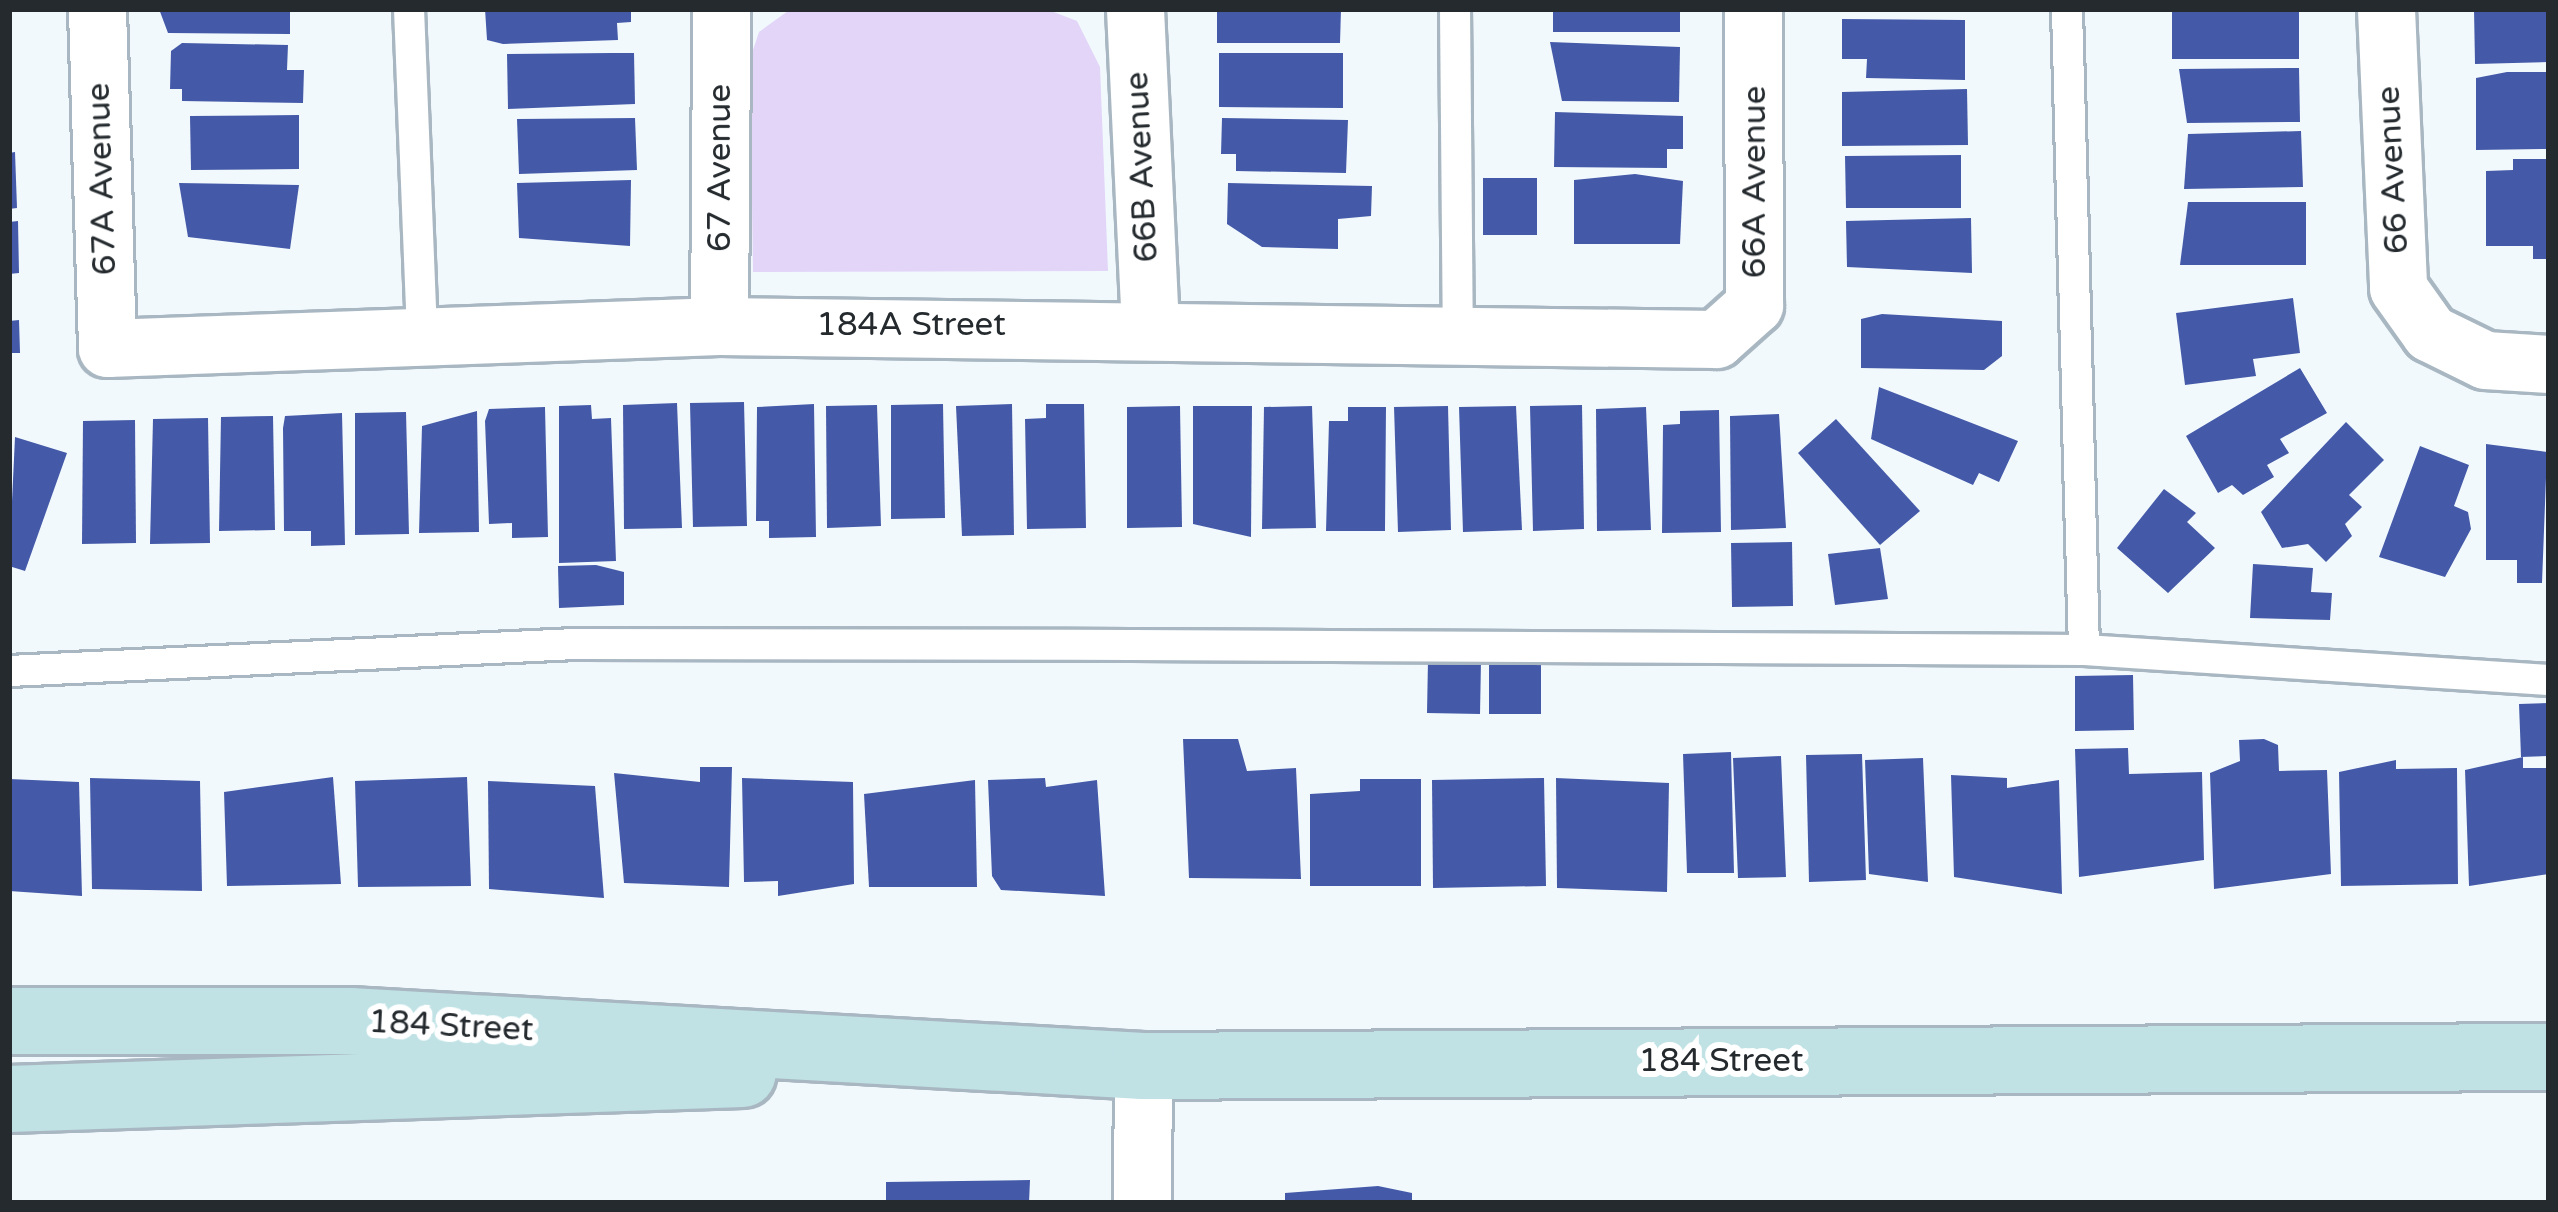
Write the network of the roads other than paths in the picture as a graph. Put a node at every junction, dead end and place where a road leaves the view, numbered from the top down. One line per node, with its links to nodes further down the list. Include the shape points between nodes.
1 (97, 9): 14 (street, 67A Avenue)
2 (409, 9): 11 (lane)
3 (721, 9): 10 (street, 67 Avenue)
4 (1135, 9): 9 (street, 66B Avenue)
5 (1455, 9): 12 (lane)
6 (1753, 9): 13 (street, 66A Avenue, via 1754,305)
7 (2068, 9): 16 (lane)
8 (2386, 9): 15 (street, 66 Avenue, via 2398,288 2430,333 2485,360)
9 (1150, 324): 10 (street, 184A Street); 12 (street, 184A Street)
10 (719, 326): 11 (street, 184A Street)
11 (422, 337): 14 (street, 184A Street)
12 (1458, 338): 13 (street, 184A Street)
13 (1716, 339)
14 (106, 348)
15 (2549, 364)
16 (2084, 650): 17 (lane, via 576,644); 18 (lane)
17 (9, 671)
18 (2549, 680)
19 (9, 1022): 21 (main road, 184 Street, via 350,1022)
20 (2549, 1058): 22 (main road, 184 Street)
21 (892, 1059): 22 (main road, 184 Street); 23 (main road, 184 Street, via 650,1082)
22 (1143, 1066): 24 (street)
23 (9, 1100)
24 (1142, 1203)

